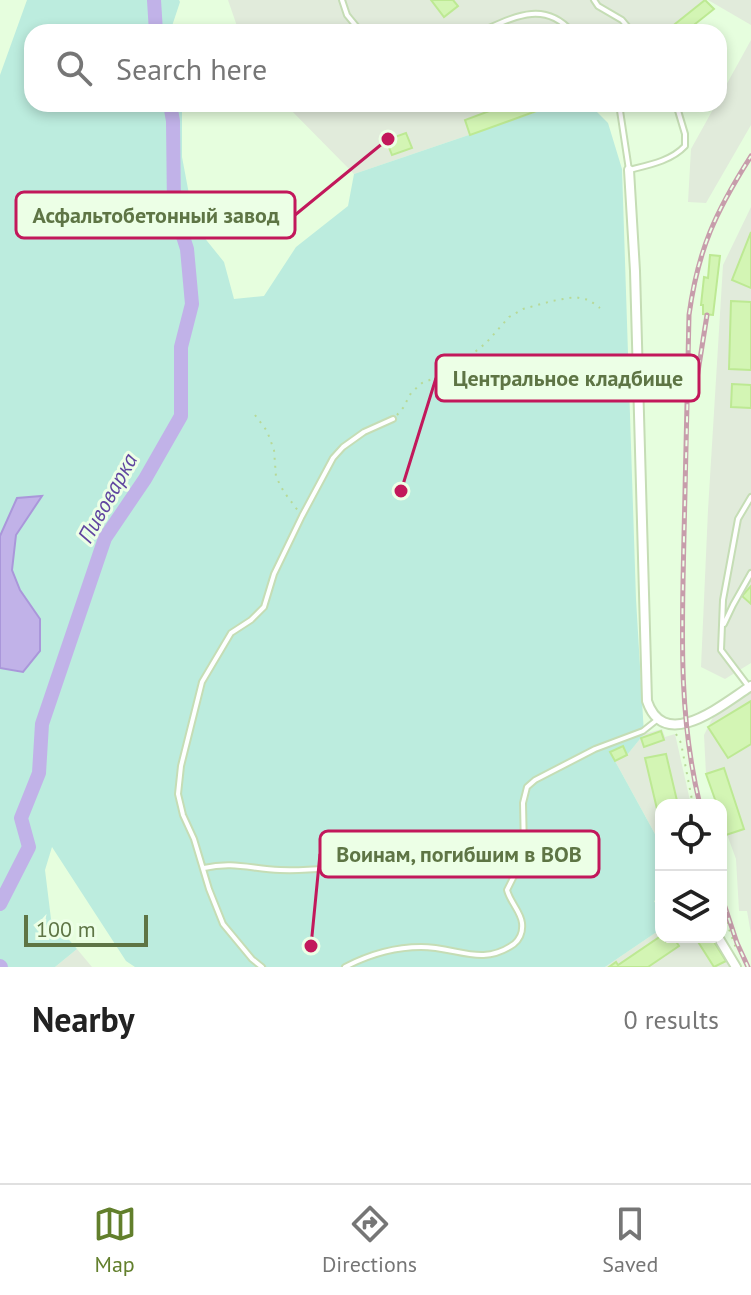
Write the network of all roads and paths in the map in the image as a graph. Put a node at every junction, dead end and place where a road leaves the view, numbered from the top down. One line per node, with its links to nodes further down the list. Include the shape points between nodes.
1 (342, 0): 3 (lane)
2 (594, 0): 6 (lane)
3 (354, 24)
4 (498, 24): 5 (lane, via 535,12)
5 (566, 24)
6 (625, 24)
7 (620, 112): 9 (lane)
8 (678, 112): 9 (lane, via 685,146 678,154)
9 (629, 170): 18 (street, via 647,701)
10 (600, 308): 12 (path, via 575,297 523,309 450,372 422,383)
11 (255, 415): 14 (path, via 274,450 276,477)
12 (393, 419): 14 (lane, via 343,447)
13 (751, 497): 16 (lane, via 738,519)
14 (302, 516): 22 (lane, via 264,607 231,633 202,682 178,794)
15 (751, 573): 16 (lane)
16 (722, 629): 17 (lane, via 721,650)
17 (750, 686): 19 (street, via 694,722)
18 (658, 719): 19 (street); 28 (lane, via 527,787 524,850 507,890 523,924 520,938 510,948 480,959 424,947 387,949)
19 (667, 724): 20 (path, via 681,743)
20 (692, 799)
21 (376, 861): 22 (lane, via 286,870 235,864)
22 (204, 868): 27 (lane, via 223,924)
23 (727, 923): 25 (path)
24 (722, 943): 26 (street)
25 (737, 950)
26 (735, 966): 29 (lane)
27 (262, 967)
28 (345, 967)
29 (723, 967)

